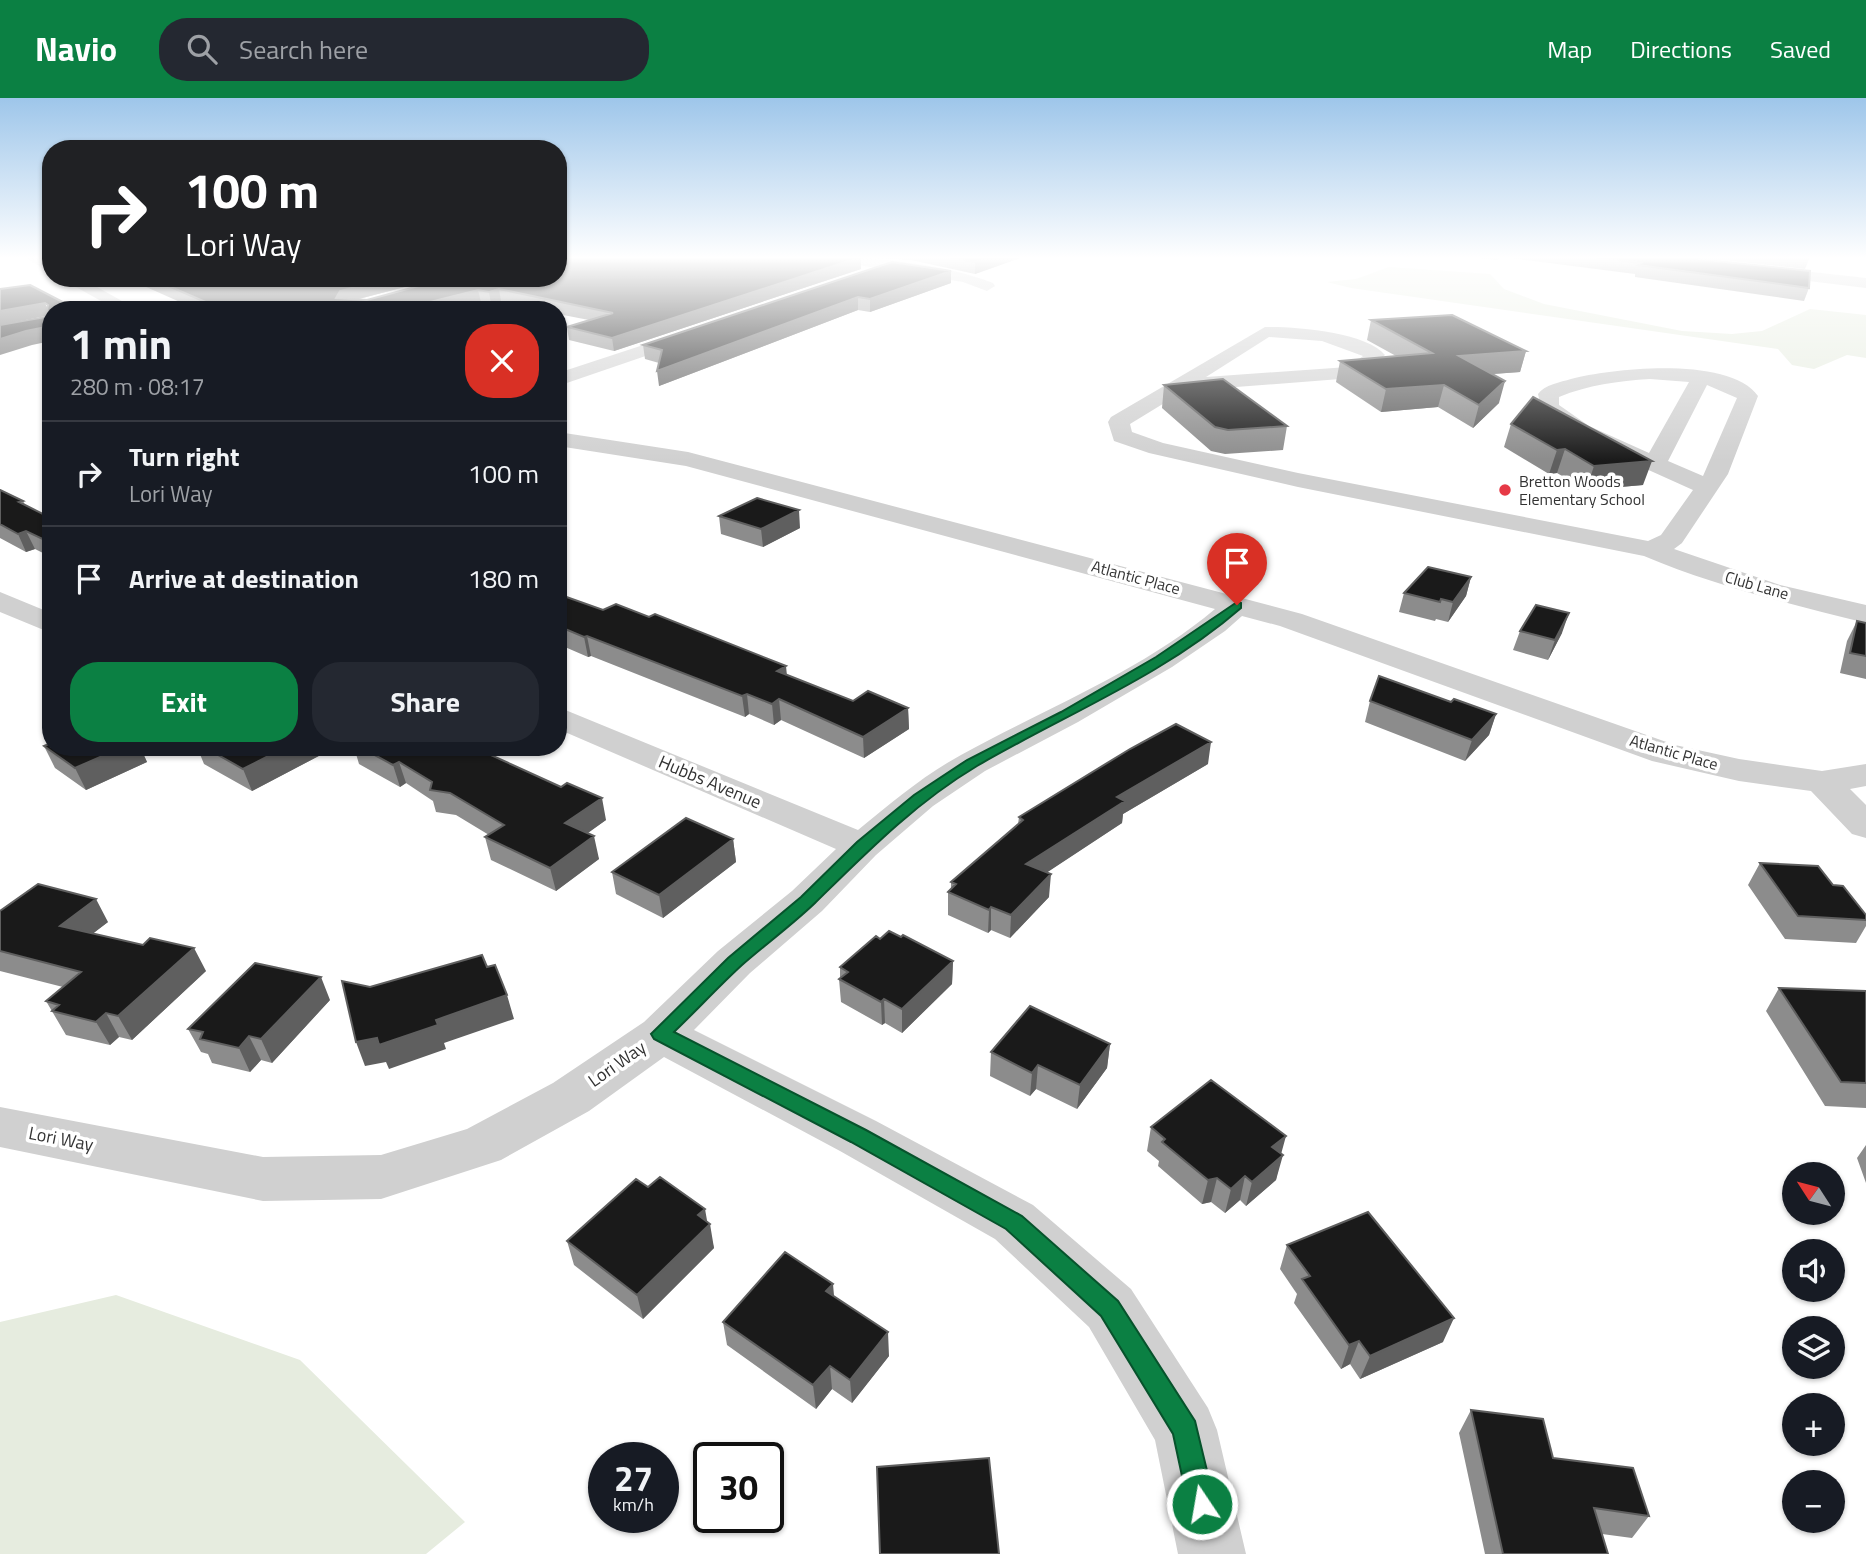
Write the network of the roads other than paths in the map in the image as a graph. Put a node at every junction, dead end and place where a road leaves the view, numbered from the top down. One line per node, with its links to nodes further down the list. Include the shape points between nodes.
1 (710, 328): 2 (street)
2 (567, 377)
3 (1701, 377): 6 (street); 6 (street, via 1642,374 1569,384 1548,394 1549,407 1581,430); 7 (street, via 1734,385 1748,396)
4 (1180, 386): 4 (street, via 1265,332 1352,342 1376,355 1353,372); 8 (street, Club Lane, via 1119,422 1122,436 1298,480)
5 (567, 440): 10 (street, Atlantic Place, via 688,459)
6 (1655, 464): 7 (street)
7 (1707, 487): 8 (street, via 1670,541)
8 (1650, 549): 11 (street, Club Lane, via 1750,584)
9 (0, 601): 12 (street)
10 (1237, 605): 15 (street, Atlantic Place, via 1356,642 1665,753); 17 (street, Lori Way, via 1161,660 972,763)
11 (1866, 614)
12 (42, 620)
13 (567, 721): 17 (street, Hubbs Avenue)
14 (1866, 775): 15 (street, Atlantic Place)
15 (1822, 782): 16 (street)
16 (1866, 826)
17 (862, 846): 18 (street, Lori Way)
18 (660, 1034): 19 (street, Lori Way, via 571,1097 483,1145 381,1177 263,1179); 20 (street, via 859,1136 1014,1223 1110,1308 1185,1430)
19 (0, 1127)
20 (1212, 1554)

